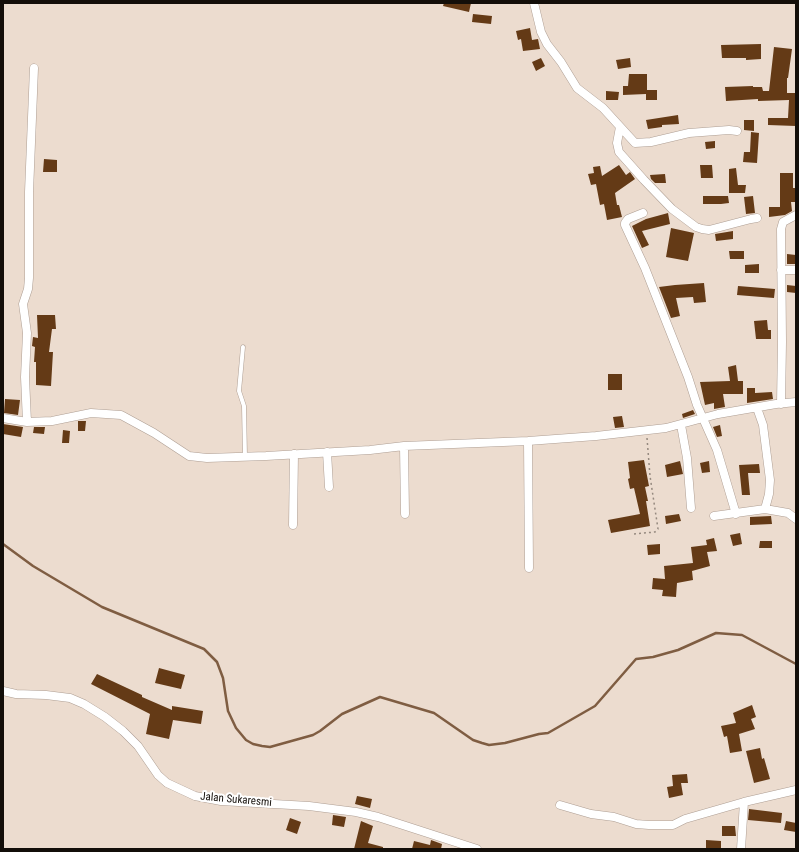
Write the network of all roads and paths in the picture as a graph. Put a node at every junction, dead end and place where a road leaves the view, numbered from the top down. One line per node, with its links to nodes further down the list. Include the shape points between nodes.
1 (534, 3): 3 (street, via 541,32 547,44 577,88 603,108)
2 (34, 68): 16 (street, via 29,192 29,278 23,304 27,333)
3 (620, 127): 4 (street, via 636,143 689,133); 7 (street, via 617,142 620,152 672,209 696,227 709,230)
4 (737, 131)
5 (643, 212): 15 (street, via 628,219 625,226 646,268)
6 (796, 216): 8 (street, via 783,222 781,229)
7 (757, 218)
8 (781, 270): 9 (street); 12 (street)
9 (796, 270)
10 (243, 347): 23 (lane, via 239,391 244,406)
11 (796, 402): 12 (street)
12 (781, 404): 13 (street)
13 (758, 408): 15 (street, via 718,414); 26 (street, via 764,425 770,480)
14 (3, 418): 16 (street)
15 (704, 419): 17 (street); 28 (street, via 720,456)
16 (27, 422): 23 (street, via 52,421 92,413 121,415 189,456)
17 (681, 425): 18 (street); 25 (street, via 687,458)
18 (646, 430): 19 (street); 32 (path, via 658,529 655,532)
19 (528, 441): 20 (street); 33 (street)
20 (404, 446): 21 (street); 27 (street)
21 (327, 452): 22 (street); 24 (street)
22 (294, 454): 23 (street); 31 (street)
23 (244, 456)
24 (329, 487)
25 (691, 508)
26 (765, 509): 28 (street); 30 (street, via 788,513)
27 (405, 514)
28 (736, 514): 29 (street)
29 (714, 516)
30 (796, 519)
31 (294, 525)
32 (634, 534)
33 (529, 568)
34 (3, 691): 38 (street, Jalan Sukaresmi, via 70,698 84,704 123,731 167,783 195,796 222,801 309,806 356,812)
35 (796, 790): 36 (street)
36 (744, 802): 37 (street, via 685,819 673,825 660,826 636,824); 39 (street)
37 (560, 805)
38 (477, 849)
39 (741, 849)

